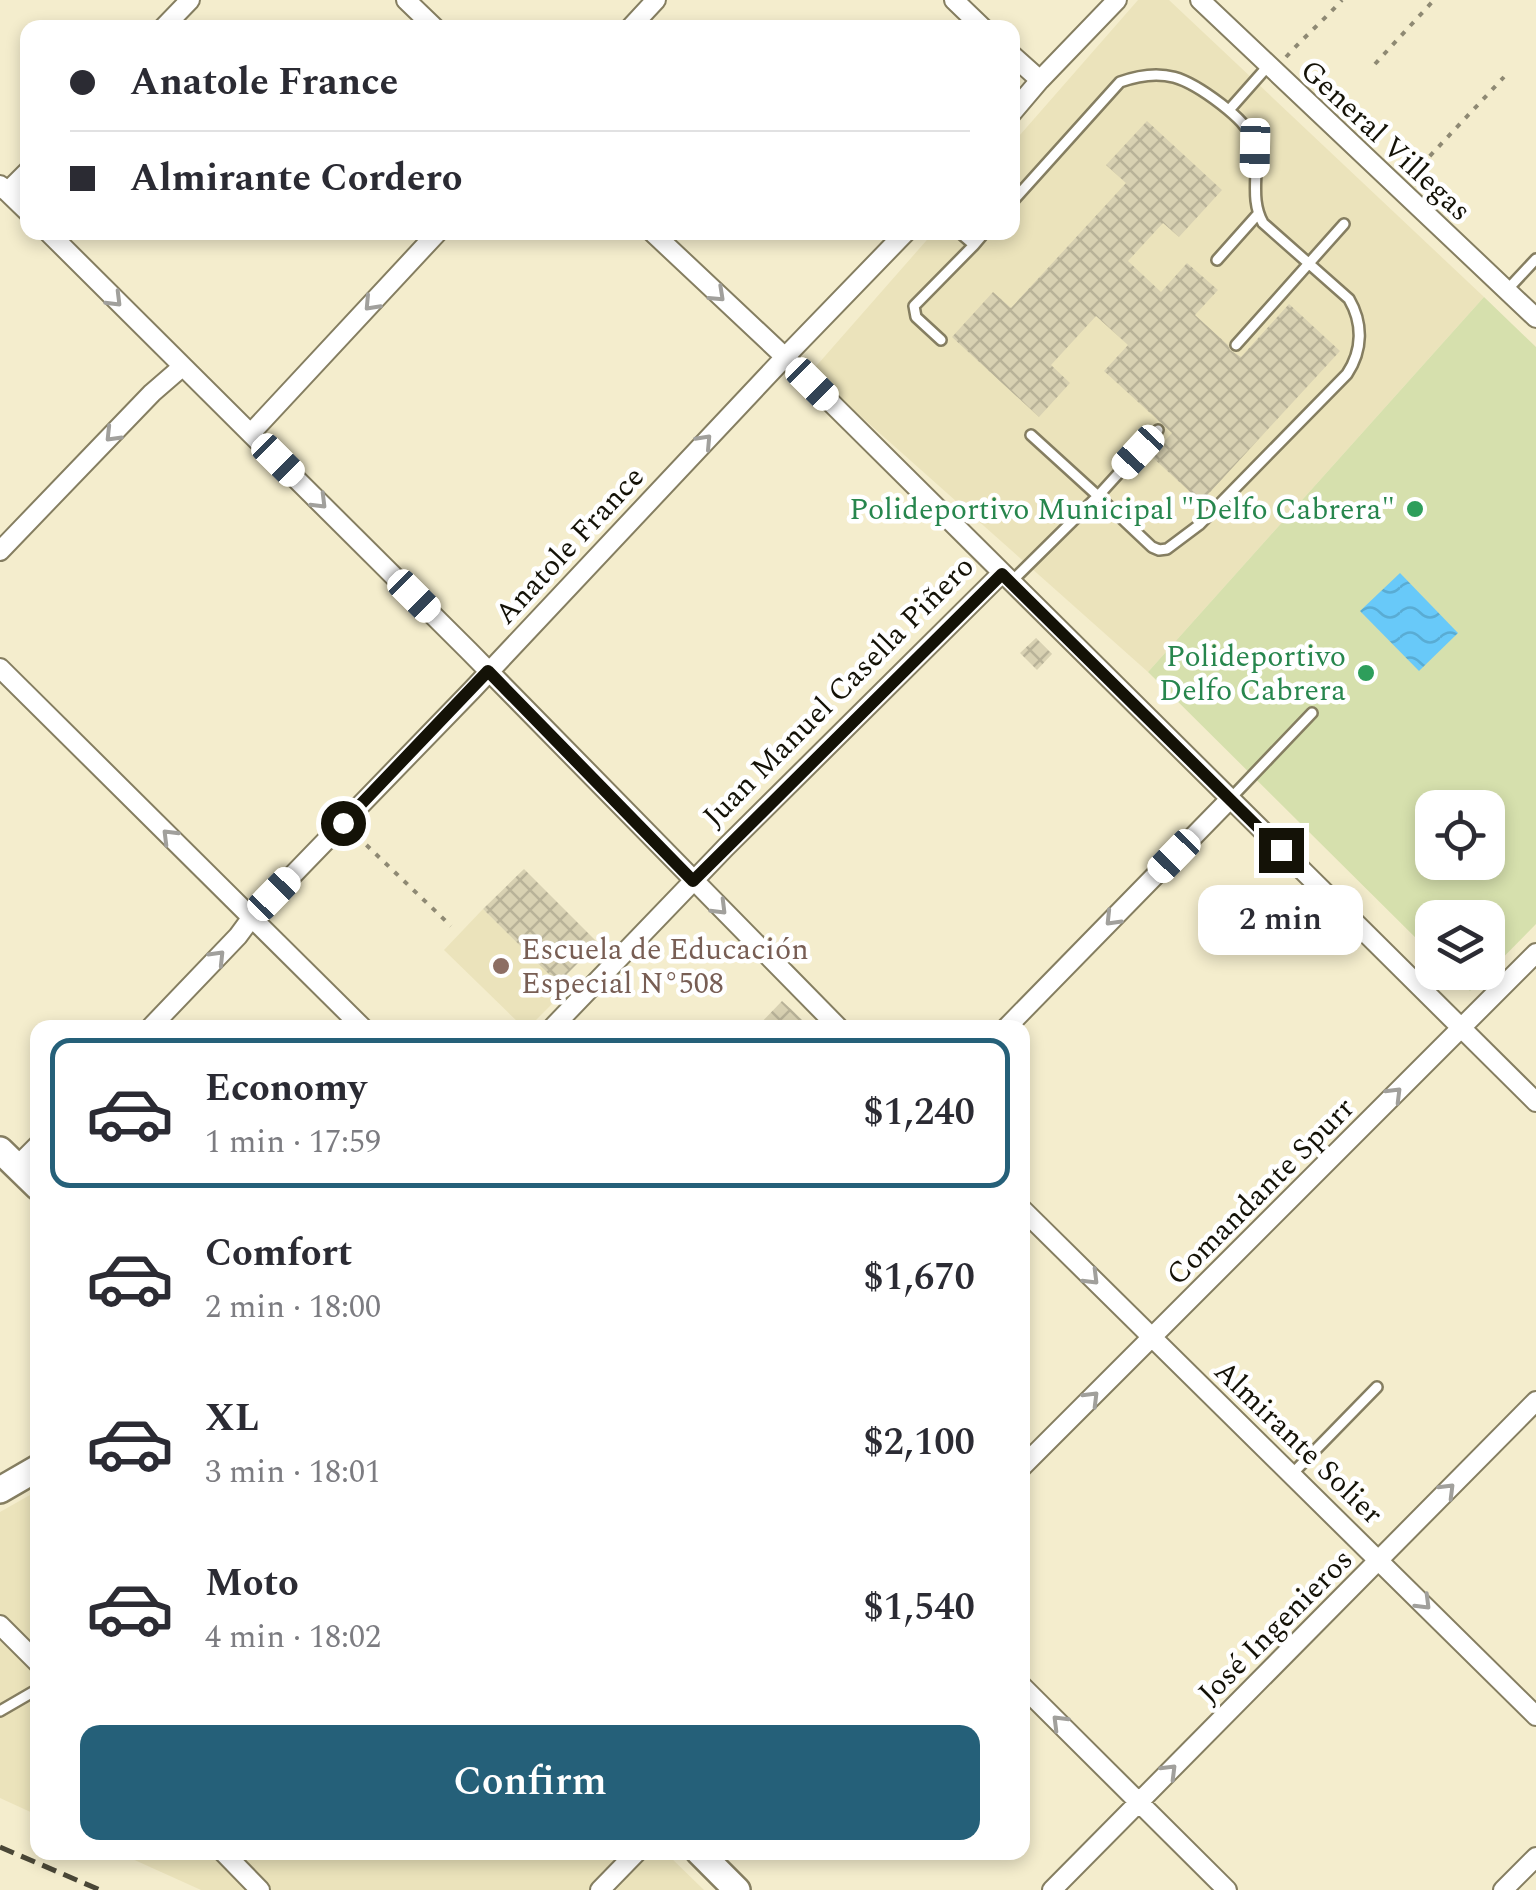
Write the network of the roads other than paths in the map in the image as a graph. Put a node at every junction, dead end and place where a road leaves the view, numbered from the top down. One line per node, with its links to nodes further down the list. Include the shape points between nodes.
1 (190, 0): 7 (street)
2 (406, 0): 8 (street)
3 (656, 0): 9 (street)
4 (954, 0): 10 (street)
5 (1118, 0): 13 (street)
6 (1200, 0): 12 (street, General Villegas)
7 (171, 20)
8 (427, 20)
9 (637, 20)
10 (975, 20)
11 (1020, 62): 13 (street)
12 (1270, 69): 15 (lane); 29 (street, General Villegas)
13 (1040, 80): 14 (street)
14 (1020, 104)
15 (1228, 110): 16 (lane, via 1182,79 1120,82); 17 (lane, via 1255,148)
16 (1020, 193)
17 (1258, 214): 27 (lane); 28 (lane)
18 (1344, 224): 28 (lane)
19 (56, 240): 34 (street, one-way to 34)
20 (431, 240): 36 (street, one-way to 36)
21 (661, 240): 33 (street, one-way to 33)
22 (898, 240): 33 (street, Anatole France)
23 (968, 240): 25 (lane)
24 (978, 240): 25 (lane)
25 (974, 245): 31 (lane, via 914,306)
26 (1536, 259): 29 (lane)
27 (1218, 260)
28 (1309, 264): 32 (lane); 38 (lane, via 1356,310 1360,341 1346,374 1199,525 1167,549 1152,548)
29 (1506, 290): 30 (street, General Villegas)
30 (1536, 318)
31 (941, 340)
32 (1236, 345)
33 (785, 356): 40 (street); 42 (street, Anatole France, one-way to 33)
34 (182, 368): 36 (street); 39 (street, one-way to 39)
35 (1158, 430): 38 (lane)
36 (251, 433): 42 (street, one-way to 42)
37 (1031, 435): 38 (lane)
38 (1098, 496): 40 (lane)
39 (0, 551)
40 (1006, 578): 44 (street); 45 (street, Juan Manuel Casella Piñero)
41 (0, 668): 46 (street, one-way to 41)
42 (488, 671): 45 (street); 46 (street, Anatole France)
43 (1312, 713): 44 (lane)
44 (1230, 800): 52 (street, one-way to 52); 53 (street)
45 (693, 881): 50 (street, Juan Manuel Casella Piñero); 51 (street, one-way to 51)
46 (252, 917): 48 (street, Anatole France, one-way to 46); 49 (street)
47 (1536, 953): 53 (street, Comandante Spurr)
48 (158, 1020)
49 (355, 1020)
50 (560, 1020)
51 (831, 1020)
52 (1014, 1020)
53 (1461, 1028): 54 (street); 58 (street, Comandante Spurr, one-way to 53)
54 (1536, 1102)
55 (9, 1158): 56 (street)
56 (30, 1179)
57 (1030, 1217): 58 (street, Almirante Solier, one-way to 58)
58 (1153, 1338): 61 (street, Comandante Spurr, one-way to 58); 63 (street, Almirante Solier)
59 (1377, 1387): 63 (lane)
60 (1536, 1401): 65 (street, José Ingenieros, one-way to 60)
61 (1030, 1459)
62 (30, 1473): 64 (street)
63 (1292, 1474): 65 (street, Almirante Solier)
64 (0, 1490)
65 (1380, 1559): 71 (street, Almirante Solier, one-way to 71); 72 (street, José Ingenieros, one-way to 65)
66 (0, 1625): 67 (street)
67 (30, 1654)
68 (30, 1694): 70 (lane)
69 (1030, 1694): 72 (street, one-way to 69)
70 (0, 1711)
71 (1536, 1716)
72 (1140, 1802): 80 (street, José Ingenieros); 81 (street)
73 (1536, 1857): 82 (street)
74 (231, 1860): 77 (street)
75 (630, 1860): 78 (street)
76 (707, 1860): 79 (street)
77 (260, 1890)
78 (600, 1890)
79 (737, 1890)
80 (1052, 1890)
81 (1227, 1890)
82 (1503, 1890)

